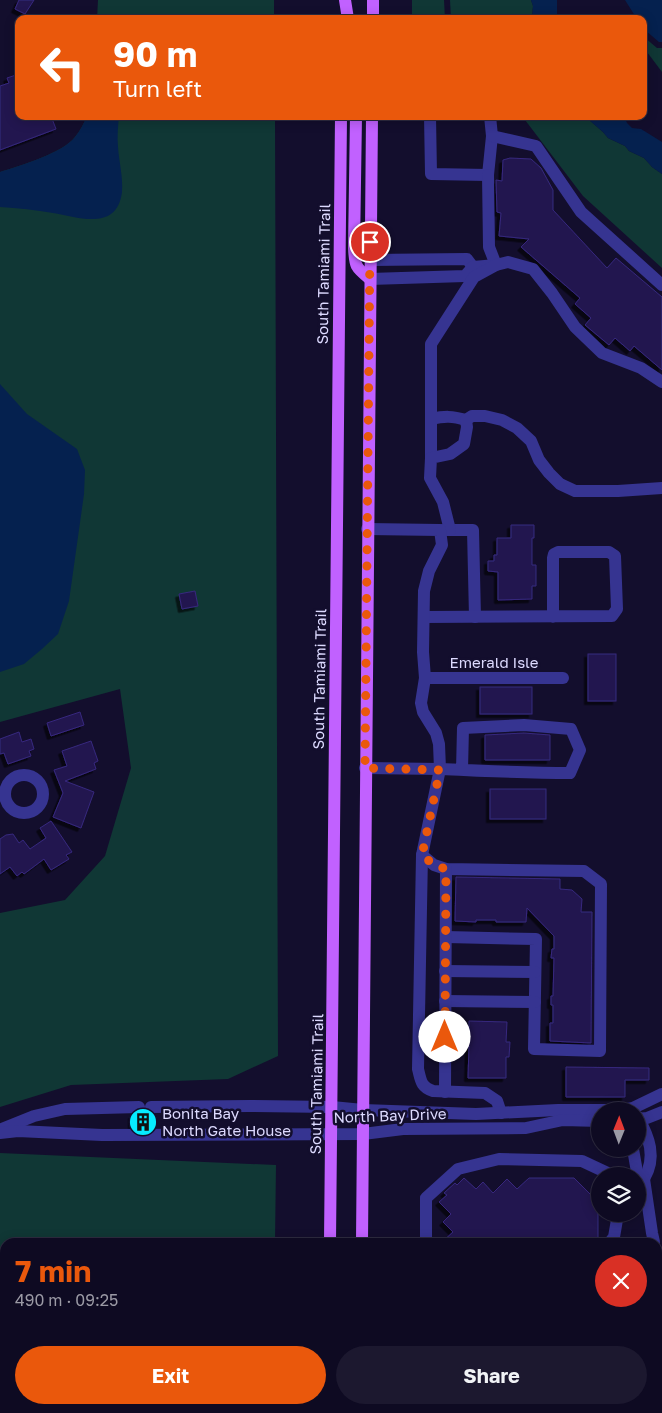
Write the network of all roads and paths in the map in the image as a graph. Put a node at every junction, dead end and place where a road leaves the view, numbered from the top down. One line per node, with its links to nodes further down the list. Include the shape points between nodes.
1 (344, 0): 3 (main road); 4 (main road)
2 (373, 0): 5 (main road)
3 (342, 15)
4 (347, 15)
5 (373, 15)
6 (341, 120): 42 (main road, South Tamiami Trail)
7 (356, 120): 16 (main road, via 355,263)
8 (372, 120): 13 (main road)
9 (430, 120): 12 (street, via 431,174)
10 (490, 120): 11 (street)
11 (492, 136): 12 (street); 17 (street, via 536,146 581,212)
12 (488, 175): 14 (street, via 489,247)
13 (370, 260): 15 (street, via 467,260); 16 (main road)
14 (496, 264): 15 (street); 18 (street, via 508,262 533,269 575,327 602,353 642,368); 19 (street, via 474,277 432,344)
15 (473, 267): 16 (street, via 465,276)
16 (370, 279): 23 (main road)
17 (662, 285)
18 (662, 382)
19 (431, 418): 20 (street, via 453,416); 21 (street)
20 (466, 420): 21 (street, via 464,444 450,454); 22 (street, via 472,416 485,416 517,428 531,441 549,473 560,484 575,491)
21 (431, 458): 24 (street, via 430,478 443,502)
22 (662, 488)
23 (367, 529): 24 (street); 30 (main road)
24 (445, 530): 25 (street, via 442,545 425,580); 26 (street, via 473,530)
25 (424, 617): 26 (street); 28 (street)
26 (475, 617): 27 (street)
27 (553, 617): 27 (street, via 612,616 617,609 615,556 609,552 554,554)
28 (426, 678): 29 (street, Emerald Isle); 31 (street, via 421,702 423,712 436,733)
29 (563, 678)
30 (365, 768): 31 (street); 44 (main road)
31 (440, 770): 32 (street); 33 (street)
32 (462, 770): 32 (street, via 570,773 580,750 572,729 524,726 462,728)
33 (422, 855): 34 (street, via 434,865); 40 (street, via 418,1069 426,1089)
34 (446, 869): 35 (street); 39 (street, via 584,871 601,884 600,1051 534,1049)
35 (446, 937): 36 (street); 37 (street, via 536,939)
36 (446, 970): 37 (street); 38 (street)
37 (535, 972): 39 (street)
38 (445, 1001): 39 (street); 40 (street)
39 (535, 1002)
40 (445, 1092): 47 (street, via 485,1093 497,1102)
41 (659, 1096): 43 (street, North Bay Drive); 46 (street)
42 (332, 1107): 44 (street, North Bay Drive); 50 (street, North Bay Drive, via 66,1109 34,1116); 52 (main road, South Tamiami Trail)
43 (646, 1107)
44 (363, 1110): 47 (street, North Bay Drive); 53 (main road)
45 (591, 1111): 47 (street, North Bay Drive)
46 (662, 1112): 48 (street, North Bay Drive)
47 (501, 1113)
48 (646, 1114)
49 (591, 1121): 53 (street, North Bay Drive, via 563,1120 526,1128 403,1130)
50 (0, 1131): 52 (street, North Bay Drive)
51 (646, 1133): 55 (street, via 651,1151)
52 (332, 1134): 53 (street, North Bay Drive); 58 (main road, South Tamiami Trail)
53 (363, 1134): 59 (main road)
54 (595, 1167): 60 (street, via 582,1161 499,1159 458,1169 426,1198)
55 (646, 1173)
56 (646, 1206): 62 (street)
57 (617, 1222): 61 (street)
58 (330, 1238)
59 (362, 1238)
60 (426, 1238)
61 (613, 1238)
62 (653, 1238)

